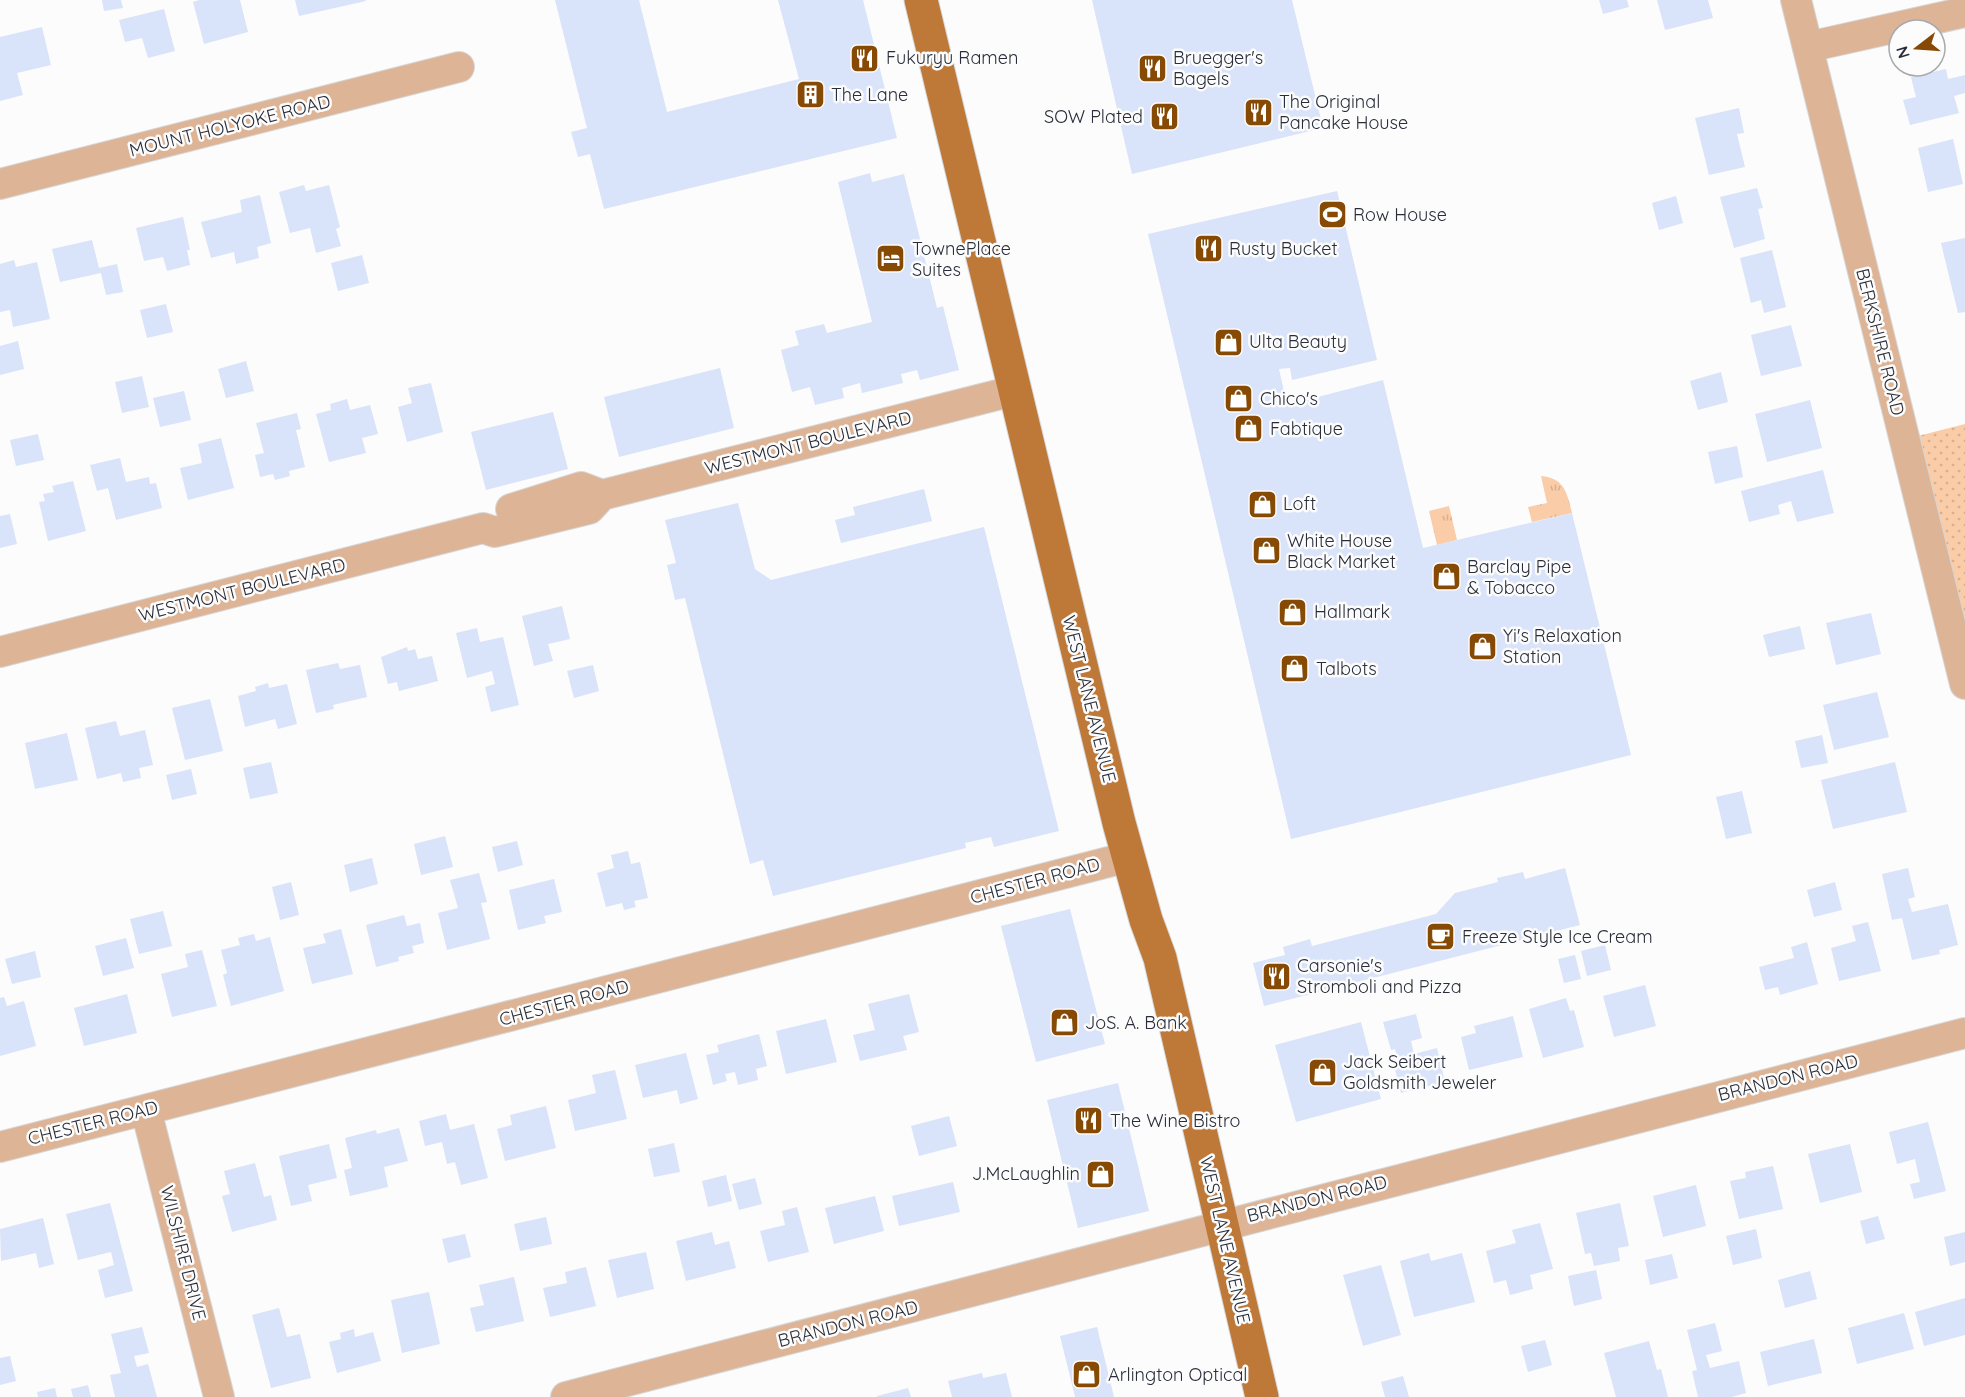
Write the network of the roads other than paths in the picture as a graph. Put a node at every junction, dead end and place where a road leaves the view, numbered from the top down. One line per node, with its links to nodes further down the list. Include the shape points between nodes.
1 (921, 0): 7 (main road, WEST LANE AVENUE)
2 (1796, 0): 4 (street, BERKSHIRE ROAD)
3 (1965, 12): 4 (street)
4 (1808, 47): 9 (street, BERKSHIRE ROAD)
5 (459, 67): 6 (street, MOUNT HOLYOKE ROAD)
6 (0, 184)
7 (1013, 391): 8 (street, WESTMONT BOULEVARD, via 602,495 589,509 495,532 483,528); 10 (main road, WEST LANE AVENUE)
8 (0, 652)
9 (1965, 684)
10 (1128, 856): 12 (street, CHESTER ROAD); 14 (main road, WEST LANE AVENUE, via 1160,958)
11 (1965, 1033): 14 (street, BRANDON ROAD)
12 (146, 1110): 13 (street, CHESTER ROAD); 15 (street, WILSHIRE DRIVE)
13 (0, 1147)
14 (1220, 1224): 16 (street, BRANDON ROAD, via 1039,1275); 17 (main road, WEST LANE AVENUE)
15 (219, 1397)
16 (566, 1397)
17 (1262, 1397)

